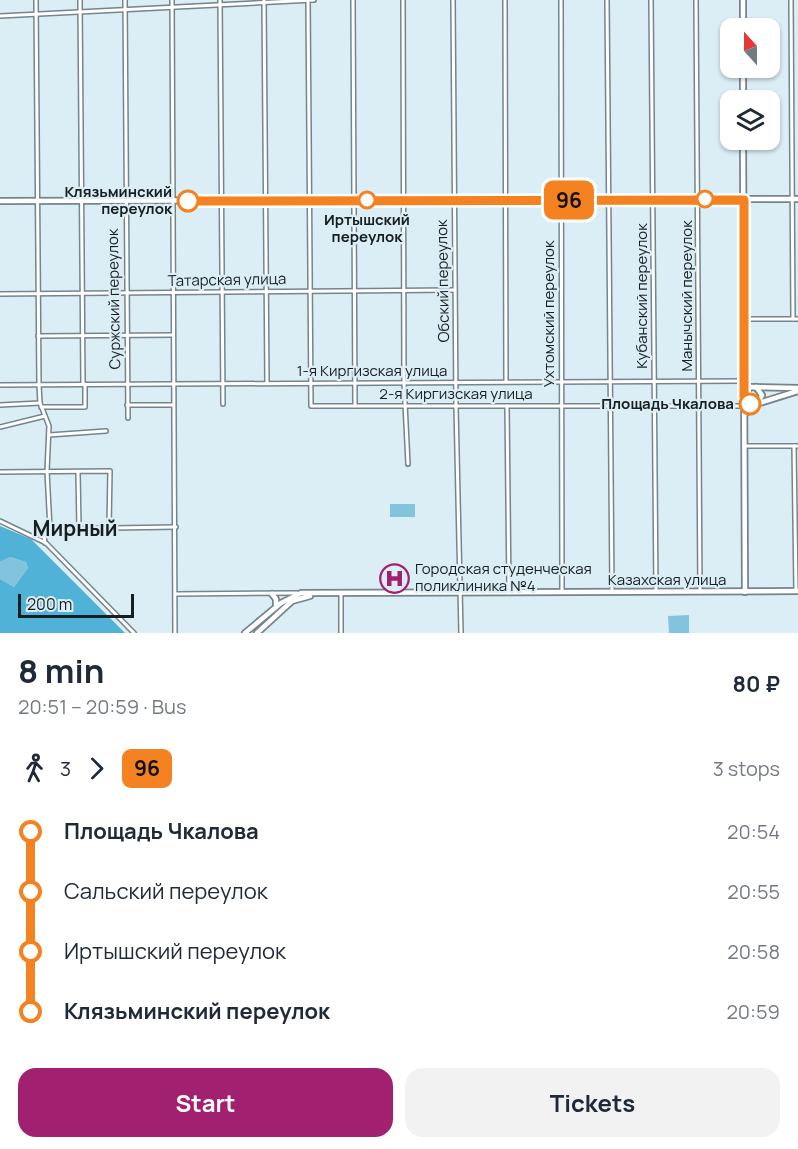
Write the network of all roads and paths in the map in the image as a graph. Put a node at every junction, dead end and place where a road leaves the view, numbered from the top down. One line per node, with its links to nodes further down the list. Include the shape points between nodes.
1 (36, 0): 22 (street)
2 (80, 0): 21 (street)
3 (125, 0): 20 (street, Суржский переулок)
4 (172, 0): 19 (street)
5 (308, 0): 6 (street); 17 (street); 28 (street)
6 (314, 0)
7 (353, 0): 29 (street)
8 (403, 0): 30 (street)
9 (453, 0): 31 (street, Обский переулок)
10 (505, 0): 32 (street)
11 (561, 0): 33 (street, Ухтомский переулок)
12 (607, 0): 34 (street)
13 (651, 0): 35 (street, Кубанский переулок)
14 (696, 0): 26 (street, Манычский переулок)
15 (742, 0): 24 (main road)
16 (791, 0): 27 (street)
17 (264, 1): 18 (street); 43 (street)
18 (220, 2): 19 (street); 42 (street)
19 (172, 7): 20 (street); 41 (street)
20 (125, 10): 21 (street); 40 (street, Суржский переулок)
21 (80, 12): 22 (street); 39 (street)
22 (36, 15): 23 (street); 38 (street)
23 (0, 16)
24 (743, 18)
25 (743, 150): 36 (main road)
26 (699, 199): 35 (main road); 36 (main road); 65 (street, Манычский переулок)
27 (795, 199): 36 (main road); 56 (street)
28 (310, 200): 29 (main road); 43 (main road); 45 (street)
29 (354, 200): 30 (main road); 46 (street)
30 (403, 200): 31 (main road); 47 (street)
31 (454, 200): 32 (main road); 44 (street, Обский переулок)
32 (506, 200): 33 (main road); 68 (street)
33 (561, 200): 34 (main road); 69 (street, Ухтомский переулок)
34 (609, 200): 35 (main road); 63 (street)
35 (654, 200): 64 (street, Кубанский переулок)
36 (744, 200): 55 (main road)
37 (0, 201): 38 (main road)
38 (37, 201): 39 (main road); 50 (street)
39 (81, 201): 40 (main road); 51 (street)
40 (125, 201): 41 (main road); 52 (street, Суржский переулок)
41 (172, 201): 42 (main road); 53 (street)
42 (221, 201): 43 (main road); 48 (street)
43 (265, 201): 49 (street)
44 (454, 290): 47 (street, Татарская улица); 67 (street, Обский переулок)
45 (310, 291): 46 (street, Татарская улица); 49 (street, Татарская улица); 71 (street)
46 (354, 291): 47 (street, Татарская улица); 72 (street)
47 (404, 291): 73 (street)
48 (221, 292): 49 (street, Татарская улица); 53 (street, Татарская улица); 77 (street)
49 (266, 292): 70 (street)
50 (37, 293): 51 (street, Татарская улица); 54 (street, Татарская улица); 61 (street)
51 (82, 293): 52 (street, Татарская улица); 58 (street)
52 (127, 293): 53 (street, Татарская улица); 59 (street, Суржский переулок)
53 (173, 293): 60 (street)
54 (0, 294)
55 (744, 319): 56 (street); 62 (main road)
56 (793, 319): 57 (street)
57 (798, 319)
58 (82, 335): 59 (street); 61 (street); 74 (street)
59 (127, 335): 60 (street); 75 (street, Суржский переулок)
60 (173, 335): 76 (street)
61 (38, 336): 79 (street)
62 (746, 373): 66 (main road); 80 (main road)
63 (610, 381): 64 (street, 1-я Киргизская улица); 69 (street, 1-я Киргизская улица); 94 (street)
64 (654, 381): 65 (street, 1-я Киргизская улица); 95 (street, Кубанский переулок)
65 (698, 381): 66 (street, 1-я Киргизская улица); 96 (street, Манычский переулок)
66 (745, 381): 82 (main road)
67 (456, 382): 68 (street, 1-я Киргизская улица); 73 (street, 1-я Киргизская улица); 91 (street, Обский переулок)
68 (506, 382): 69 (street, 1-я Киргизская улица)
69 (561, 382): 93 (street, Ухтомский переулок)
70 (267, 383): 71 (street, 1-я Киргизская улица); 77 (street, 1-я Киргизская улица)
71 (310, 383): 72 (street, 1-я Киргизская улица); 89 (street, 2-я Киргизская улица, via 311,406)
72 (355, 383): 73 (street, 1-я Киргизская улица); 89 (street)
73 (404, 383): 90 (street)
74 (84, 384): 75 (street, 1-я Киргизская улица); 79 (street, 1-я Киргизская улица); 86 (street, via 85,407)
75 (127, 384): 76 (street, 1-я Киргизская улица); 87 (street, Суржский переулок)
76 (173, 384): 77 (street, 1-я Киргизская улица); 88 (street)
77 (222, 384): 83 (street)
78 (0, 385): 79 (street, 1-я Киргизская улица)
79 (39, 385): 86 (street)
80 (755, 387): 81 (main road); 82 (main road); 84 (main road, via 762,395)
81 (798, 389): 84 (main road)
82 (744, 395): 84 (main road, via 747,402); 97 (main road)
83 (223, 404)
84 (755, 404): 99 (main road)
85 (0, 405): 86 (street)
86 (41, 405): 98 (street)
87 (127, 405): 88 (street); 100 (street, Суржский переулок)
88 (173, 405): 112 (street)
89 (355, 406): 90 (street, 2-я Киргизская улица)
90 (405, 406): 91 (street, 2-я Киргизская улица); 106 (street)
91 (456, 406): 92 (street, 2-я Киргизская улица); 123 (street, Обский переулок)
92 (507, 406): 93 (street, 2-я Киргизская улица); 124 (street)
93 (562, 406): 94 (street, 2-я Киргизская улица); 117 (street, Ухтомский переулок)
94 (610, 406): 95 (street, 2-я Киргизская улица); 118 (street)
95 (654, 406): 96 (street, 2-я Киргизская улица); 119 (street, Кубанский переулок)
96 (698, 406): 97 (street, 2-я Киргизская улица); 120 (street, Манычский переулок)
97 (745, 406): 99 (main road)
98 (45, 416): 101 (street); 103 (street)
99 (745, 416): 104 (main road)
100 (128, 418)
101 (0, 427)
102 (106, 431): 103 (street)
103 (49, 435): 107 (street)
104 (744, 446): 105 (street); 121 (main road)
105 (796, 446): 116 (street)
106 (408, 464)
107 (47, 471): 108 (street); 109 (street); 114 (street)
108 (0, 472)
109 (78, 472): 111 (street, via 110,471); 113 (street)
110 (0, 521): 115 (street)
111 (109, 527): 112 (street); 113 (street)
112 (176, 527): 125 (street)
113 (79, 528): 114 (street)
114 (50, 529): 115 (street, via 44,536)
115 (46, 543): 130 (street)
116 (797, 591): 121 (main road, Казахская улица)
117 (562, 592): 118 (main road, Казахская улица); 124 (main road, Казахская улица)
118 (612, 592): 119 (main road, Казахская улица)
119 (656, 592): 120 (main road, Казахская улица)
120 (700, 592): 121 (main road, Казахская улица)
121 (745, 592)
122 (301, 593): 126 (street, Казахская улица); 127 (main road, Казахская улица); 129 (main road)
123 (460, 593): 124 (main road, Казахская улица); 128 (main road, Казахская улица); 135 (street, Обский переулок)
124 (509, 593)
125 (176, 594): 126 (street, Казахская улица); 131 (street)
126 (272, 594): 129 (main road)
127 (324, 594): 128 (main road, Казахская улица); 133 (main road, via 292,601)
128 (341, 594): 134 (street)
129 (276, 607): 132 (main road)
130 (134, 633)
131 (175, 633)
132 (245, 633)
133 (257, 633)
134 (341, 633)
135 (461, 633)

